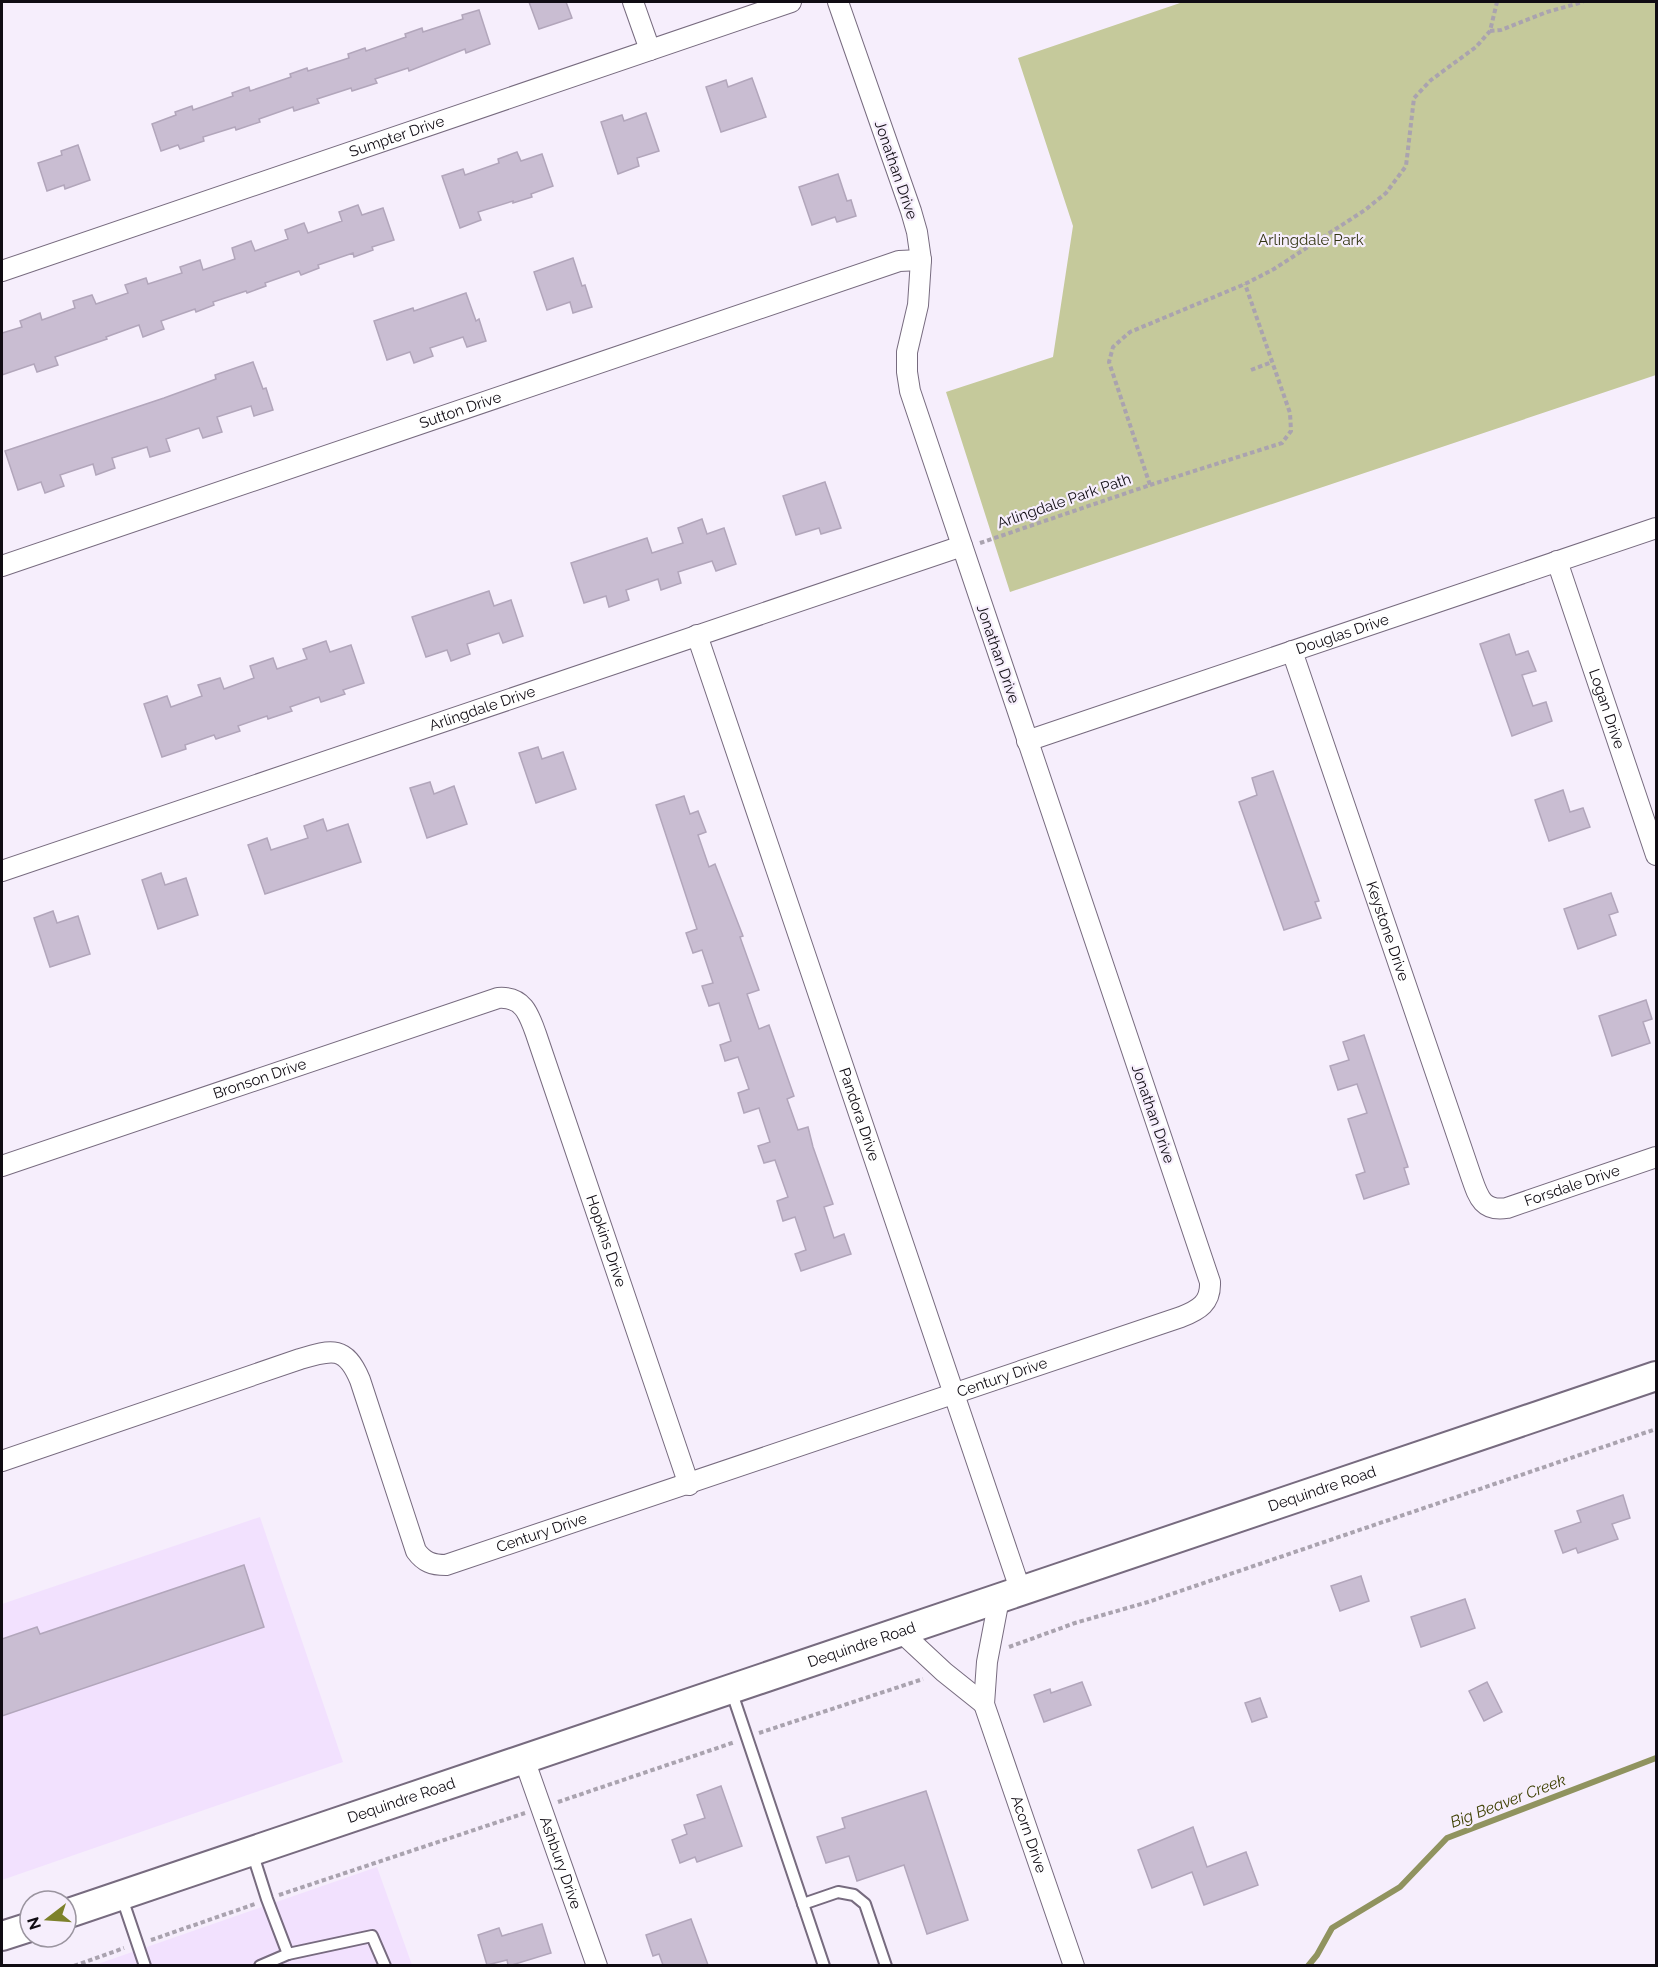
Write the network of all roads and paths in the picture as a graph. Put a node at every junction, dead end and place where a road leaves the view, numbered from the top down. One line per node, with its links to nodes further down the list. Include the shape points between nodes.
1 (633, 2): 7 (street)
2 (791, 2): 7 (street, Sumpter Drive)
3 (838, 2): 8 (street, Jonathan Drive, via 911,211)
4 (1497, 2): 6 (path)
5 (1583, 2): 6 (path, Arlingdale Park Path)
6 (1490, 31): 10 (path, Arlingdale Park Path, via 1414,98 1406,166 1386,193 1274,269)
7 (650, 50): 9 (street, Sumpter Drive)
8 (921, 260): 16 (street, Jonathan Drive, via 907,372); 18 (street, Sutton Drive, via 899,261)
9 (2, 271)
10 (1245, 284): 11 (path, Arlingdale Park Path); 13 (path, Arlingdale Park Path, via 1130,332 1113,346 1109,362)
11 (1272, 362): 12 (path); 13 (path, Arlingdale Park Path, via 1290,413 1291,431 1282,443)
12 (1251, 370)
13 (1150, 485): 15 (path, Arlingdale Park Path)
14 (1656, 528): 17 (street, Douglas Drive)
15 (986, 541)
16 (962, 546): 19 (street, Arlingdale Drive); 21 (street, Jonathan Drive)
17 (1557, 561): 20 (street, Douglas Drive); 22 (street, Logan Drive)
18 (2, 566)
19 (697, 635): 23 (street, Arlingdale Drive); 30 (street, Pandora Drive)
20 (1292, 651): 21 (street, Douglas Drive); 27 (street, Keystone Drive, via 1471,1176 1481,1201)
21 (1027, 741): 28 (street, Jonathan Drive, via 1210,1282)
22 (1656, 855)
23 (2, 871)
24 (516, 1000): 26 (street, Bronson Drive, via 498,998); 33 (street, Hopkins Drive, via 529,1013)
25 (1656, 1157): 27 (street, Forsdale Drive, via 1507,1208)
26 (2, 1166)
27 (1488, 1206)
28 (1208, 1300): 30 (street, Century Drive, via 1195,1312)
29 (1656, 1376): 34 (main road, Dequindre Road)
30 (954, 1394): 33 (street, Century Drive); 34 (street, Pandora Drive)
31 (1656, 1429): 36 (path)
32 (2, 1461): 33 (street, Century Drive, via 300,1359 334,1351 354,1367 416,1551 434,1565 457,1562)
33 (689, 1485)
34 (1010, 1596): 35 (main road, Dequindre Road); 38 (street, Acorn Drive, via 987,1662)
35 (901, 1632): 37 (main road, Dequindre Road); 38 (street)
36 (1006, 1647)
37 (730, 1690): 39 (main road, Dequindre Road); 45 (lane)
38 (984, 1704): 59 (street, Acorn Drive)
39 (524, 1759): 41 (main road, Dequindre Road); 56 (street, Ashbury Drive)
40 (518, 1816): 42 (path)
41 (252, 1852): 43 (main road, Dequindre Road); 51 (lane)
42 (281, 1894)
43 (121, 1896): 46 (main road, Dequindre Road); 53 (lane)
44 (254, 1904): 49 (path)
45 (803, 1904): 57 (lane); 58 (lane, via 838,1892 855,1895 864,1904)
46 (78, 1910)
47 (18, 1930): 48 (main road)
48 (2, 1936)
49 (152, 1940)
50 (123, 1948): 52 (path)
51 (288, 1954): 54 (lane); 55 (lane, via 372,1936)
52 (74, 1965)
53 (145, 1965)
54 (260, 1965)
55 (385, 1965)
56 (597, 1965)
57 (824, 1965)
58 (886, 1965)
59 (1074, 1965)

